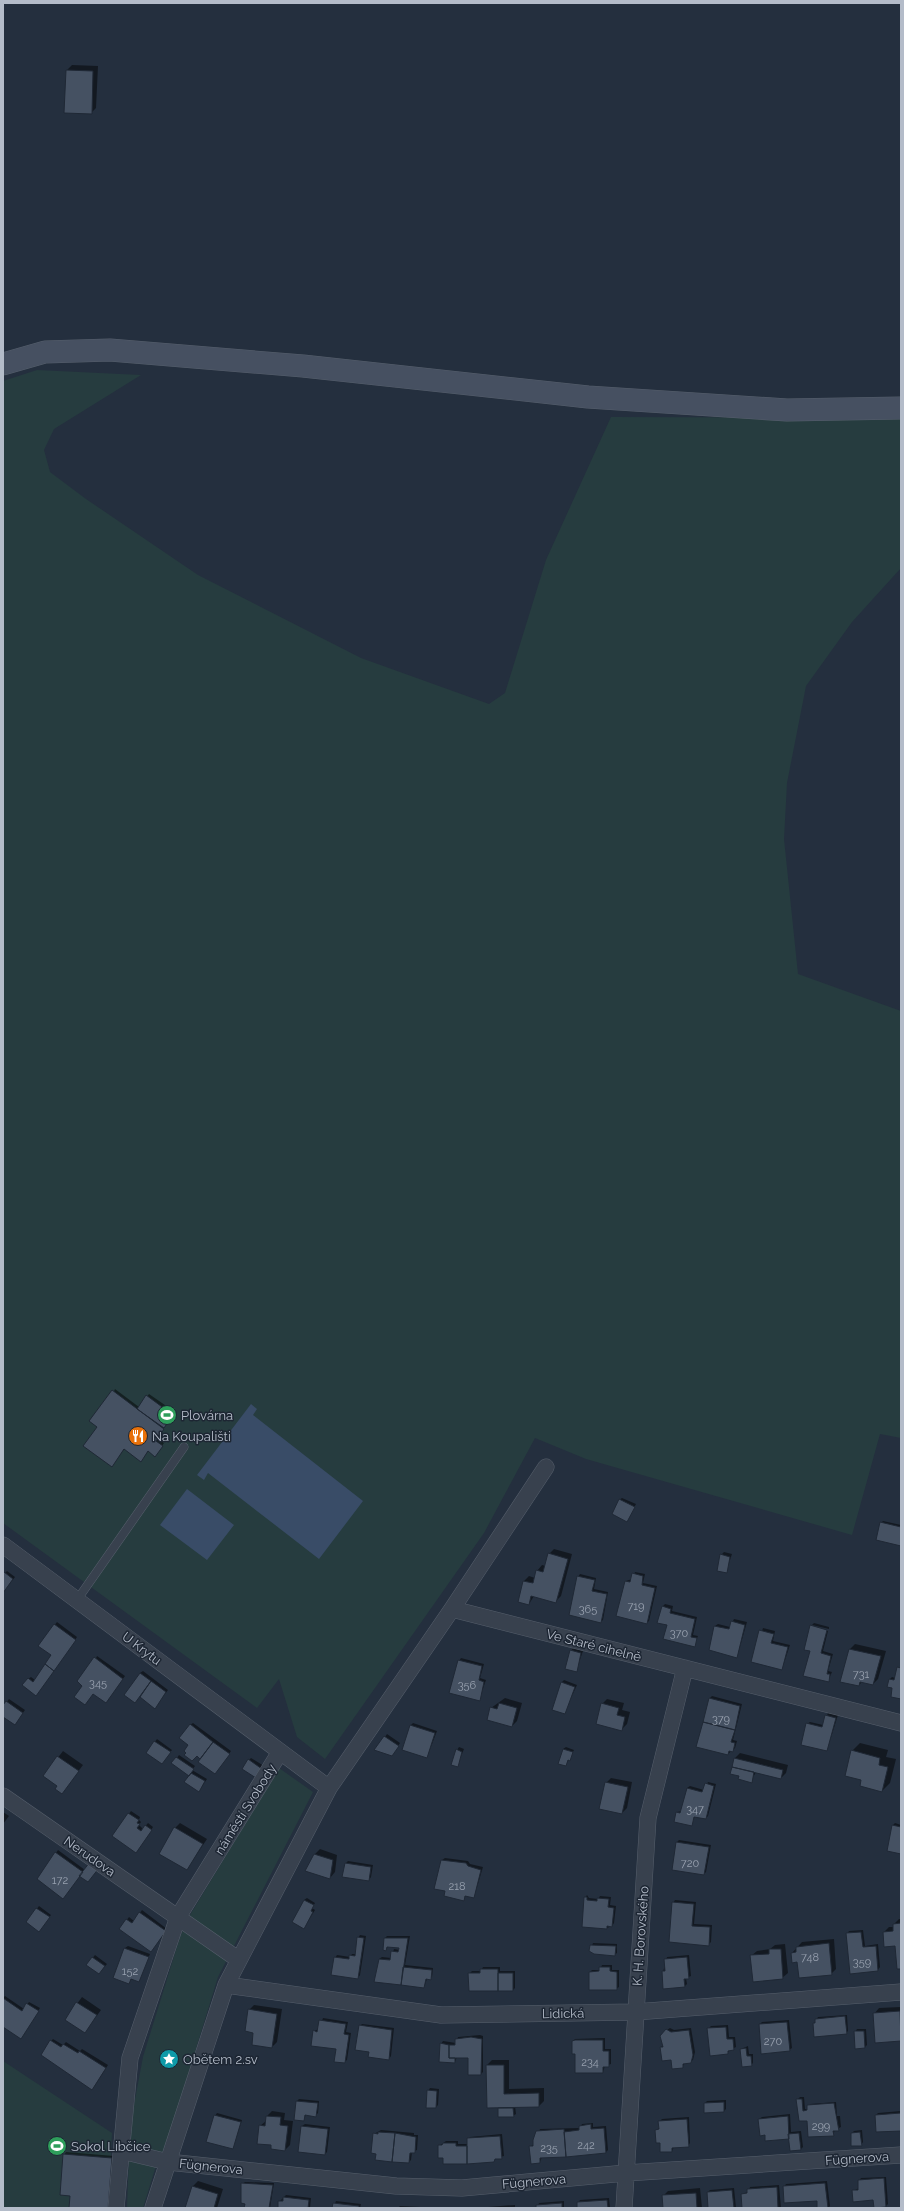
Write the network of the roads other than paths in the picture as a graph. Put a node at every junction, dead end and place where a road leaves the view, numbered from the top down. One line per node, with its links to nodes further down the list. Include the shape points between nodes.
1 (3, 364): 2 (street, via 45,352 110,350 303,366 588,397 787,410)
2 (901, 408)
3 (184, 1447): 6 (lane)
4 (546, 1467): 7 (street)
5 (3, 1545): 6 (street, U Krytu)
6 (77, 1600): 10 (street, U Krytu)
7 (452, 1609): 8 (street, Ve Staré cihelně); 11 (street)
8 (685, 1668): 9 (street, Ve Staré cihelně); 17 (street, K. H. Borovského, via 648,1818)
9 (901, 1724)
10 (280, 1752): 11 (street, náměstí Svobody); 13 (street, náměstí Svobody)
11 (329, 1788): 14 (street)
12 (3, 1796): 13 (street, Nerudova)
13 (178, 1917): 14 (street); 18 (street, náměstí Svobody, via 130,2058)
14 (239, 1960): 15 (street)
15 (226, 1985): 17 (street, Lidická, via 441,2015); 20 (street)
16 (901, 1992): 17 (street, Lidická)
17 (635, 2012): 21 (street, K. H. Borovského)
18 (122, 2151): 20 (street); 22 (street, náměstí Svobody)
19 (901, 2155): 21 (street, Fügnerova)
20 (168, 2162): 21 (street, Fügnerova, via 396,2186 454,2188); 23 (street)
21 (626, 2173): 24 (street, K. H. Borovského)
22 (116, 2208)
23 (153, 2208)
24 (624, 2208)

